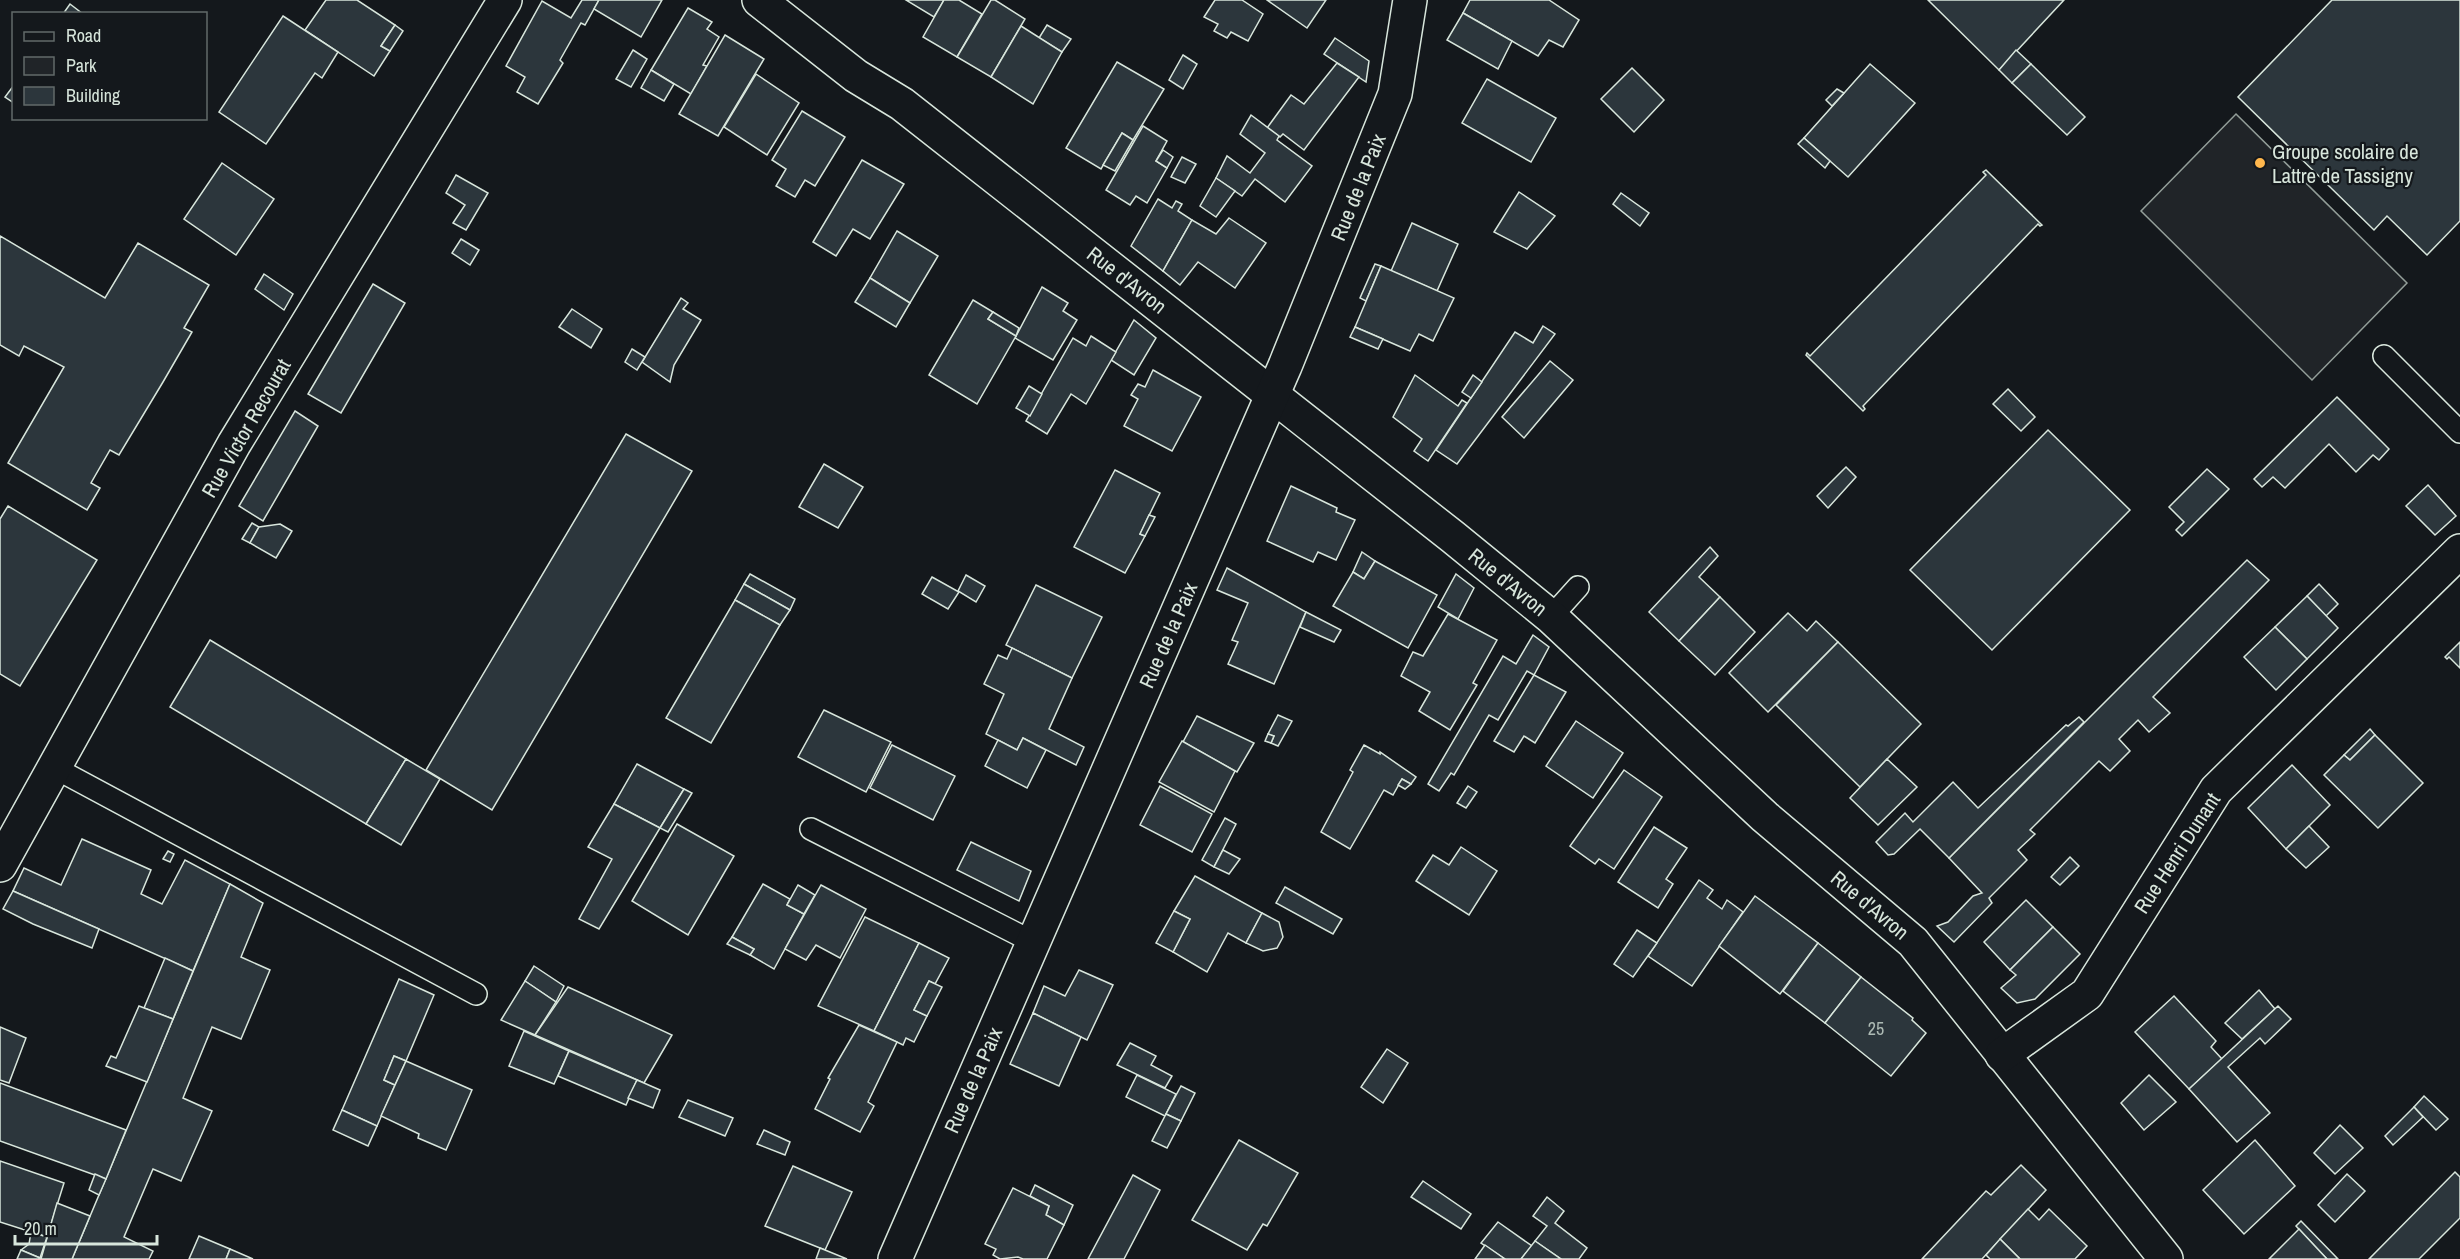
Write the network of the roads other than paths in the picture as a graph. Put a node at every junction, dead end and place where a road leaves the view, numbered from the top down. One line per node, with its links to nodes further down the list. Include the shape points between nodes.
1 (505, 0): 10 (street, Rue Victor Recourat, via 234,444)
2 (759, 0): 5 (street, Rue d'Avron, via 856,76 902,104)
3 (1410, 0): 5 (street, Rue de la Paix, via 1395,94)
4 (2384, 356): 6 (lane)
5 (1272, 395): 9 (street, Rue d'Avron); 13 (street, Rue de la Paix)
6 (2460, 432)
7 (2460, 551): 15 (street, Rue Henri Dunant, via 2216,790 2087,993)
8 (1578, 587): 9 (lane)
9 (1551, 617): 15 (street, Rue d'Avron, via 1765,817 1913,942)
10 (55, 768): 12 (street, Rue Victor Recourat); 14 (lane)
11 (811, 829): 13 (lane)
12 (0, 865)
13 (1033, 942): 16 (street, Rue de la Paix)
14 (476, 994)
15 (2002, 1055): 17 (street, Rue d'Avron)
16 (895, 1259)
17 (2166, 1259)

